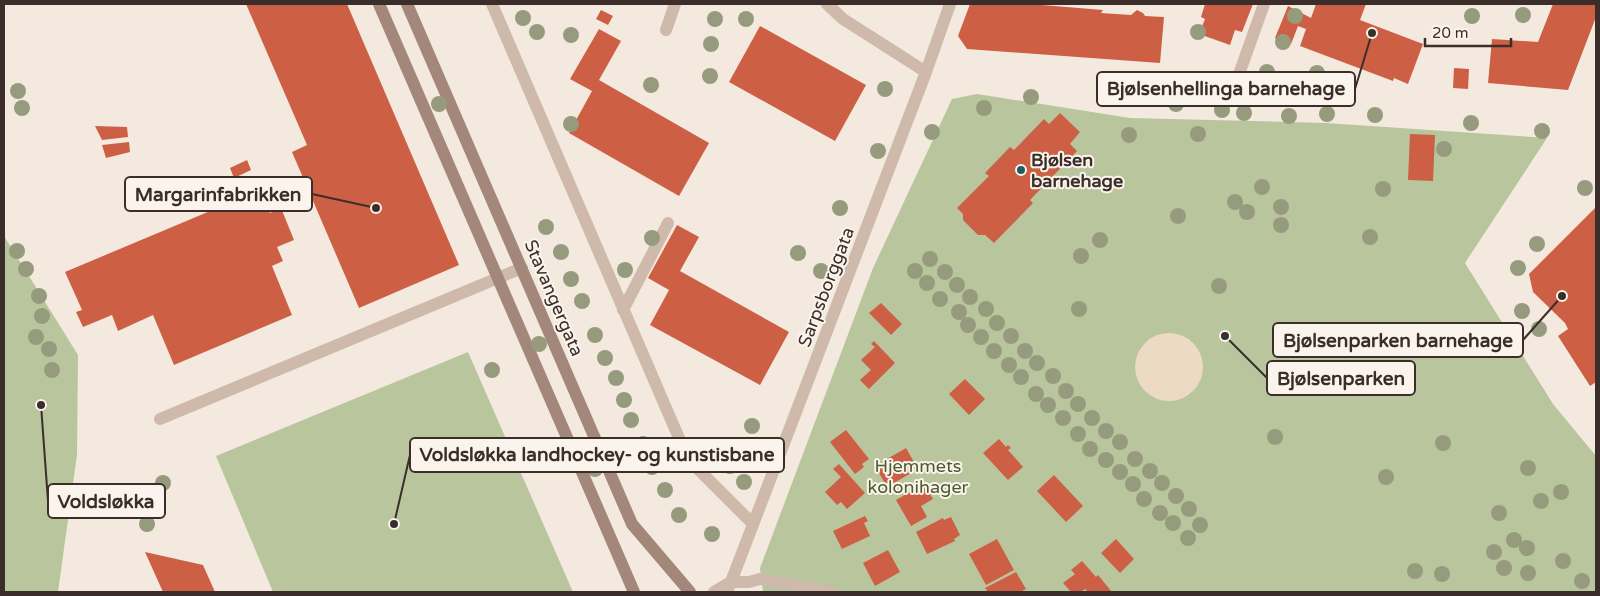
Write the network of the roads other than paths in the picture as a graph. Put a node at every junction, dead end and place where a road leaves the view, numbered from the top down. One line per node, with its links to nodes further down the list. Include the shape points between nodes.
1 (378, 4): 13 (main road)
2 (407, 4): 12 (main road, Stavangergata)
3 (492, 4): 14 (street)
4 (675, 4): 8 (street)
5 (827, 4): 9 (street, via 843,19)
6 (950, 4): 9 (street, Sarpsborggata)
7 (1264, 4): 10 (street)
8 (666, 30)
9 (926, 72): 16 (street, Sarpsborggata)
10 (1233, 91)
11 (668, 222): 14 (street)
12 (522, 268): 13 (street); 19 (main road, Stavangergata, via 632,524)
13 (496, 277): 15 (street); 18 (main road)
14 (624, 310): 16 (street, via 688,459)
15 (160, 419)
16 (754, 524): 17 (street, Sarpsborggata)
17 (729, 587): 20 (street); 21 (street, via 760,579)
18 (634, 592)
19 (690, 592)
20 (714, 592)
21 (830, 592)

